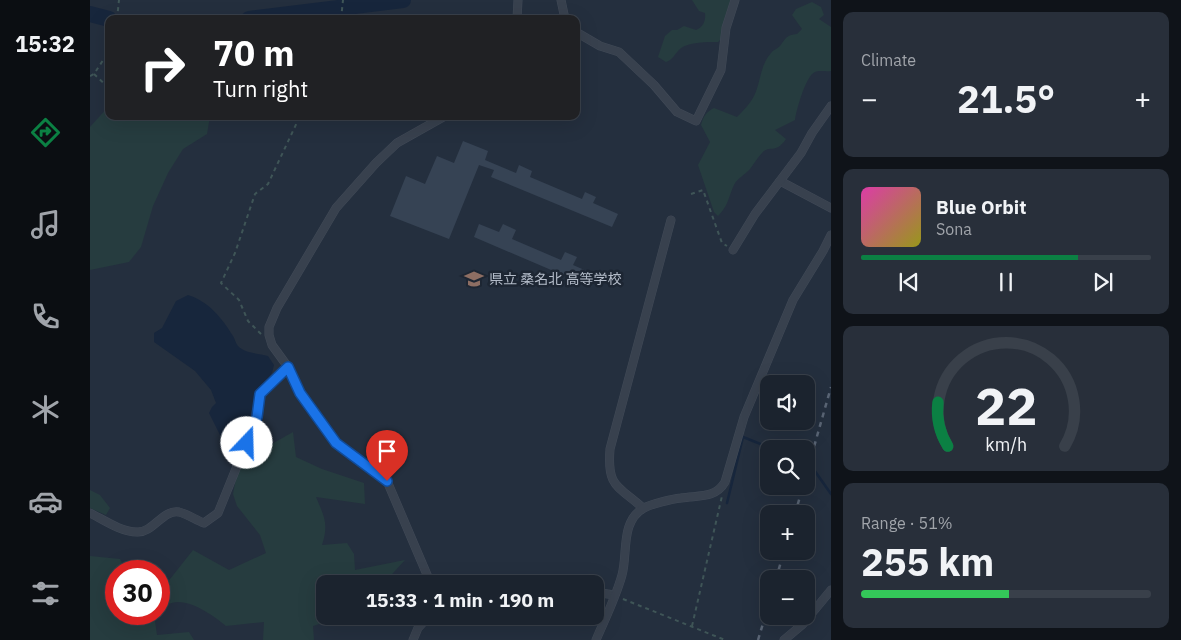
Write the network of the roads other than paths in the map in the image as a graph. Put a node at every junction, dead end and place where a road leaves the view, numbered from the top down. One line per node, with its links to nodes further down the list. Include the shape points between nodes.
1 (518, 0): 4 (street)
2 (561, 0): 5 (street)
3 (735, 0): 6 (street, via 726,28 721,70 696,121 677,112 619,52)
4 (517, 15)
5 (564, 15)
6 (580, 34)
7 (831, 106): 9 (street)
8 (438, 120): 14 (street, via 397,143 336,208 272,319 269,335 272,345)
9 (780, 181): 10 (street); 13 (street)
10 (831, 208)
11 (671, 220): 15 (street, via 610,449 611,480)
12 (831, 235): 15 (street, via 793,300 744,417 726,482 721,489 707,496 681,498)
13 (734, 250)
14 (288, 367): 16 (street, via 260,394 257,417 242,456 218,513 209,520 204,523 178,512 171,513 143,532 137,532 124,530); 17 (street, via 300,393 336,443 387,481)
15 (643, 508): 20 (street, via 633,518 626,535 624,567)
16 (90, 513)
17 (427, 575)
18 (831, 590): 24 (street, via 803,624)
19 (604, 593): 20 (street)
20 (614, 595): 23 (street)
21 (421, 625): 22 (street)
22 (413, 640)
23 (596, 640)
24 (784, 640)

